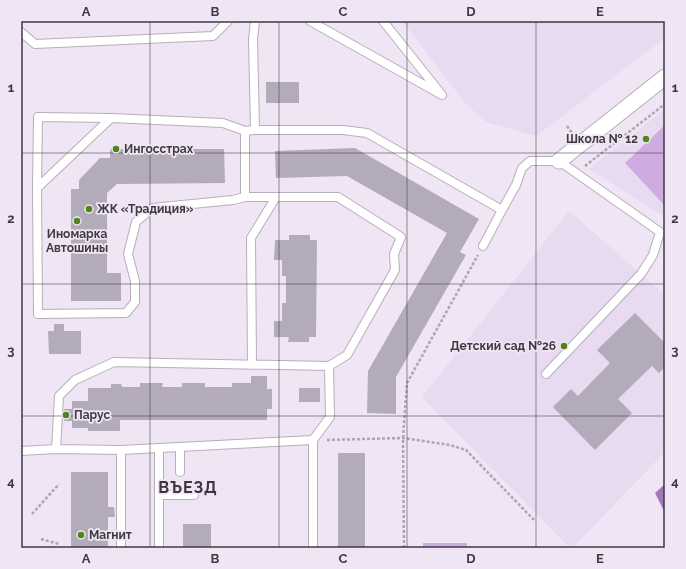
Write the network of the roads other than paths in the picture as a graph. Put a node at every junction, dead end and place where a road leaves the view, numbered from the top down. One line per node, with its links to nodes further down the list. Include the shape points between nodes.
1 (228, 21): 5 (lane, via 213,36 35,44)
2 (255, 21): 8 (lane)
3 (310, 21): 4 (lane, via 442,96)
4 (383, 21)
5 (21, 32)
6 (665, 77): 10 (street)
7 (111, 118): 9 (lane, via 223,123); 11 (lane); 11 (lane, via 38,117)
8 (255, 130): 9 (lane); 14 (lane, via 343,130 367,133)
9 (245, 131): 13 (lane)
10 (559, 161): 14 (lane, via 530,161 522,168); 15 (lane)
11 (38, 188): 13 (lane, via 38,314 126,313 135,302 134,281 128,254 136,222 152,208)
12 (276, 197): 13 (lane); 17 (lane, via 251,238); 18 (lane, via 338,197 401,237 394,254 395,270 347,355)
13 (245, 198)
14 (502, 210): 16 (lane)
15 (662, 233): 19 (lane, via 642,274)
16 (484, 246)
17 (252, 365): 18 (lane); 22 (lane, via 114,362 76,380 59,396)
18 (329, 366): 20 (lane, via 330,417)
19 (546, 374)
20 (313, 440): 21 (lane); 31 (lane)
21 (180, 448): 23 (lane); 26 (lane)
22 (56, 449): 24 (lane); 25 (lane)
23 (159, 449): 24 (lane); 27 (lane)
24 (121, 450): 29 (lane)
25 (21, 451)
26 (180, 472)
27 (159, 495): 28 (lane); 30 (lane)
28 (194, 495)
29 (121, 548)
30 (159, 548)
31 (313, 548)

